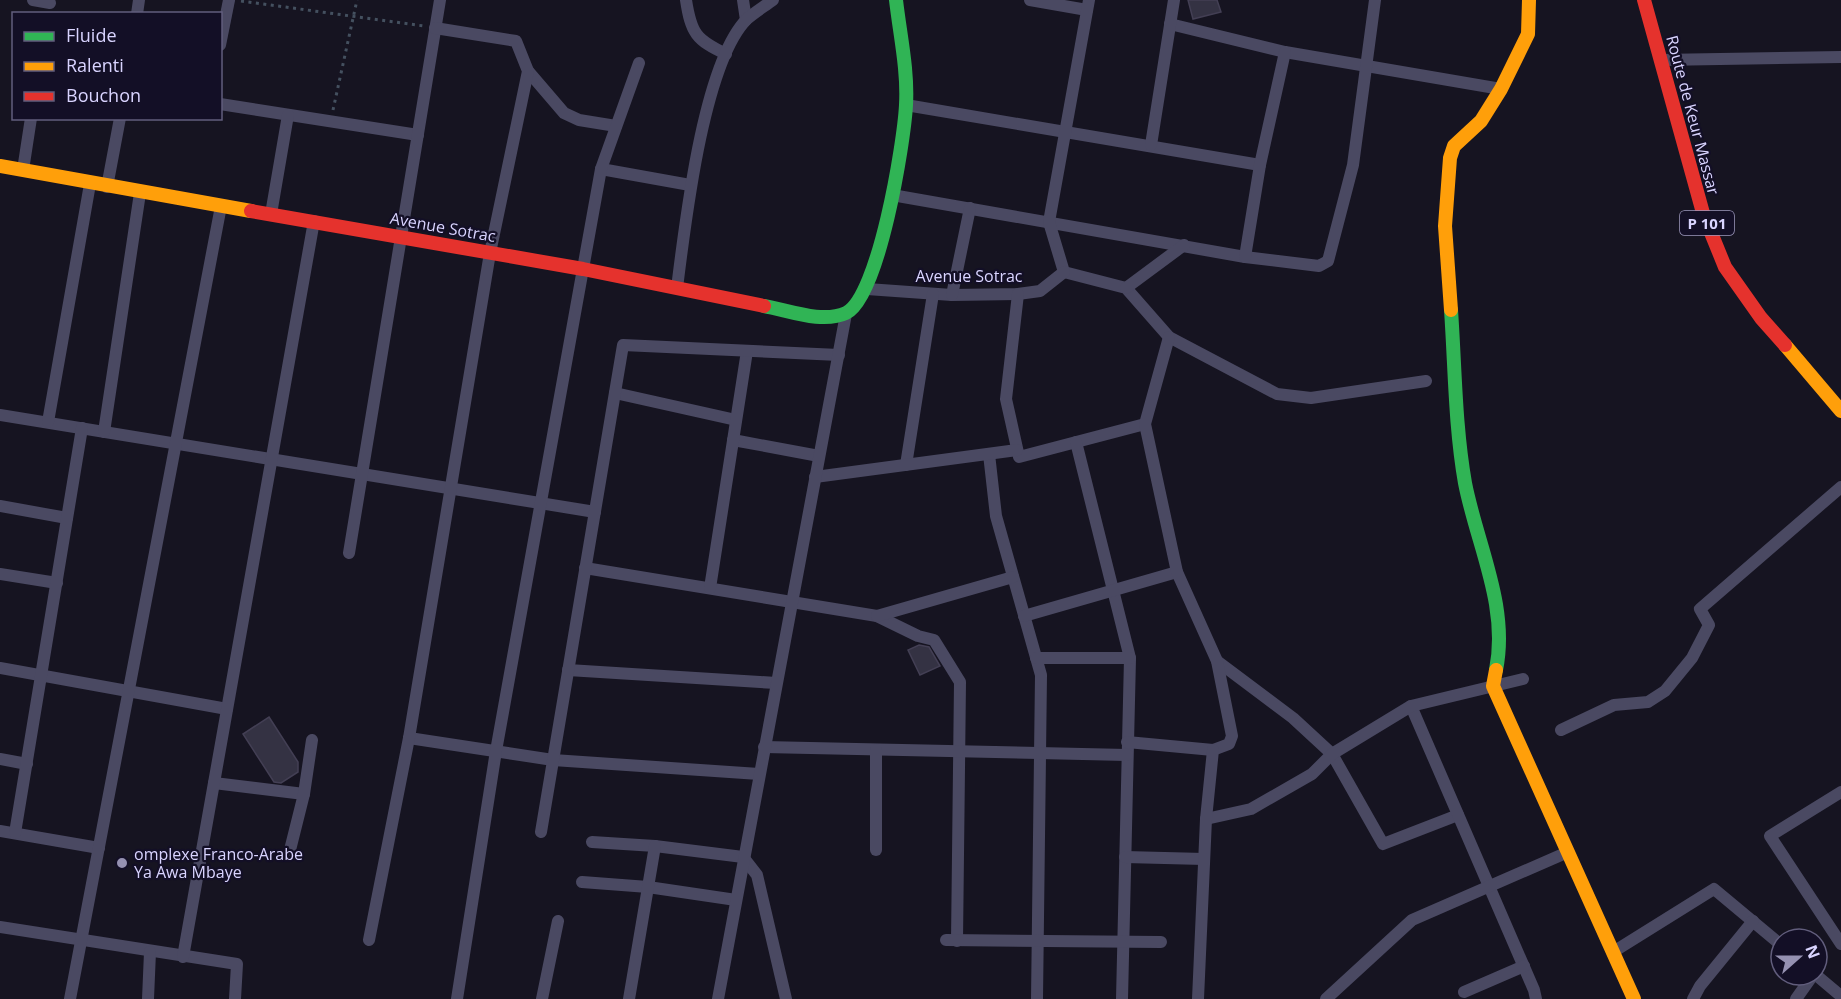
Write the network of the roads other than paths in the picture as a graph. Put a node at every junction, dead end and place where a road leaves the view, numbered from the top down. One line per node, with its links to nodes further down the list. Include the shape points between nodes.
1 (33, 0): 13 (street)
2 (230, 0): 18 (street)
3 (440, 0): 17 (street)
4 (687, 0): 20 (street, via 694,30 703,44)
5 (743, 0): 15 (street)
6 (773, 0): 15 (street)
7 (896, 0): 28 (street)
8 (1030, 0): 14 (street)
9 (1174, 0): 16 (street)
10 (1375, 0): 24 (street)
11 (1529, 0): 26 (street, via 1528,33)
12 (1644, 0): 22 (street, Route de Keur Massar / P 101)
13 (50, 5)
14 (1088, 5): 33 (street)
15 (746, 20): 20 (street)
16 (1170, 24): 19 (street); 35 (street)
17 (435, 28): 25 (street, via 516,41); 34 (street)
18 (222, 36)
19 (1285, 52): 24 (street); 36 (street)
20 (726, 54): 41 (street)
21 (1841, 57): 22 (street)
22 (1660, 60): 68 (street, Route de Keur Massar / P 101, via 1702,213 1725,267 1761,318)
23 (639, 63): 32 (street)
24 (1368, 67): 26 (street); 53 (street, via 1353,165 1328,261 1319,266)
25 (528, 71): 32 (street, via 564,113 579,120); 52 (street)
26 (1501, 89): 110 (street, via 1481,121 1455,146 1450,158 1445,226 1465,485 1496,605 1500,642)
27 (222, 104): 29 (street)
28 (906, 105): 33 (street); 44 (street)
29 (288, 115): 34 (street); 47 (street)
30 (31, 120): 39 (street)
31 (120, 120): 42 (street)
32 (616, 126): 38 (street)
33 (1065, 131): 35 (street); 49 (street)
34 (418, 135): 50 (street)
35 (1151, 145): 36 (street)
36 (1260, 165): 53 (street)
37 (0, 166): 39 (street, Avenue Sotrac)
38 (601, 169): 41 (street); 54 (street)
39 (23, 170): 40 (street, Avenue Sotrac)
40 (90, 184): 42 (street, Avenue Sotrac); 71 (street)
41 (690, 185): 56 (street)
42 (107, 187): 43 (street, Avenue Sotrac)
43 (140, 193): 45 (street, Avenue Sotrac); 74 (street)
44 (892, 195): 46 (street); 58 (street)
45 (221, 206): 47 (street, Avenue Sotrac); 77 (street)
46 (970, 208): 49 (street); 61 (street)
47 (271, 214): 48 (street, Avenue Sotrac)
48 (314, 221): 50 (street, Avenue Sotrac); 81 (street)
49 (1049, 222): 51 (street); 55 (street)
50 (400, 236): 52 (street, Avenue Sotrac); 83 (street)
51 (1184, 245): 53 (street); 57 (street)
52 (490, 253): 54 (street, Avenue Sotrac); 86 (street)
53 (1245, 257)
54 (583, 269): 56 (street, Avenue Sotrac); 87 (street)
55 (1064, 272): 57 (street); 60 (street, Avenue Sotrac, via 1040,291)
56 (677, 288): 62 (street, Avenue Sotrac, via 821,317)
57 (1125, 288): 63 (street)
58 (867, 289): 59 (street, Avenue Sotrac); 62 (street)
59 (933, 294): 61 (street, Avenue Sotrac); 82 (street)
60 (1018, 294): 61 (street, Avenue Sotrac); 78 (street, via 1006,399)
61 (952, 295)
62 (846, 314): 65 (street)
63 (1168, 338): 66 (street, via 1277,394 1311,398); 72 (street)
64 (747, 351): 65 (street); 67 (street, via 622,345); 70 (street)
65 (838, 355): 80 (street)
66 (1426, 381)
67 (615, 393): 70 (street); 89 (street)
68 (1841, 411)
69 (0, 415): 71 (street)
70 (736, 420): 75 (street)
71 (48, 423): 73 (street)
72 (1144, 424): 76 (street); 93 (street)
73 (82, 428): 74 (street); 90 (street)
74 (104, 432): 77 (street)
75 (734, 440): 80 (street); 97 (street)
76 (1076, 442): 78 (street, via 1019,456); 98 (street)
77 (176, 443): 81 (street); 111 (street)
78 (1017, 450): 79 (street)
79 (989, 454): 82 (street); 95 (street, via 996,516)
80 (819, 456): 84 (street)
81 (271, 459): 83 (street); 113 (street)
82 (906, 465): 84 (street)
83 (361, 474): 86 (street); 91 (street)
84 (815, 477): 99 (street)
85 (1841, 487): 114 (street, via 1700,609 1709,625 1692,658 1665,691 1648,702 1614,705)
86 (451, 489): 87 (street); 115 (street)
87 (542, 504): 89 (street); 121 (street)
88 (0, 506): 90 (street)
89 (595, 512): 92 (street)
90 (67, 518): 96 (street)
91 (349, 553)
92 (585, 568): 97 (street); 106 (street)
93 (1177, 572): 98 (street); 104 (street)
94 (0, 574): 96 (street)
95 (1012, 577): 100 (street); 101 (street)
96 (57, 584): 107 (street)
97 (710, 588): 99 (street)
98 (1114, 591): 100 (street); 103 (street)
99 (791, 602): 101 (street); 109 (street)
100 (1024, 615): 102 (street)
101 (878, 616): 122 (street, via 934,640 944,653 960,682)
102 (1036, 658): 103 (street); 123 (street, via 1041,675)
103 (1130, 658): 117 (street)
104 (1216, 661): 120 (street, via 1232,736 1229,744); 124 (street, via 1293,718)
105 (0, 668): 107 (street)
106 (568, 670): 109 (street); 127 (street)
107 (41, 675): 111 (street); 128 (street)
108 (1523, 679): 110 (street)
109 (776, 683): 118 (street)
110 (1493, 686): 112 (street); 143 (street)
111 (129, 691): 113 (street); 140 (street)
112 (1411, 706): 124 (street); 133 (street)
113 (227, 709): 130 (street)
114 (1561, 730)
115 (409, 738): 121 (street); 155 (street)
116 (312, 740): 132 (street)
117 (1127, 742): 120 (street); 125 (street)
118 (764, 747): 119 (street); 129 (street)
119 (876, 750): 122 (street); 142 (street)
120 (1213, 750): 134 (street)
121 (496, 751): 127 (street); 169 (street)
122 (960, 752): 123 (street); 158 (street, via 952,940)
123 (1040, 753): 125 (street); 158 (street)
124 (1332, 754): 133 (street, via 1383,844); 134 (street, via 1312,774 1251,810)
125 (1127, 755): 145 (street)
126 (0, 759): 128 (street)
127 (553, 760): 129 (street); 136 (street)
128 (27, 764): 137 (street)
129 (759, 774): 144 (street)
130 (214, 783): 132 (street); 163 (street)
131 (1841, 792): 160 (street, via 1770,836)
132 (304, 794): 141 (street)
133 (1458, 815): 149 (street)
134 (1206, 819): 146 (street)
135 (0, 831): 137 (street)
136 (541, 832)
137 (15, 833): 140 (street)
138 (592, 842): 139 (street)
139 (655, 846): 144 (street); 148 (street)
140 (99, 848): 157 (street)
141 (290, 850)
142 (876, 850)
143 (1568, 852): 149 (street); 162 (street)
144 (743, 857): 150 (street); 173 (street, via 757,875)
145 (1125, 857): 146 (street); 156 (street)
146 (1204, 859): 176 (street)
147 (582, 882): 148 (street)
148 (648, 886): 150 (street); 171 (street)
149 (1489, 887): 164 (street); 177 (street, via 1412,920)
150 (736, 900): 172 (street)
151 (558, 921): 170 (street)
152 (1753, 921): 154 (street); 162 (street, via 1714,889); 180 (street)
153 (0, 927): 157 (street)
154 (1769, 935)
155 (369, 940)
156 (1124, 941): 158 (street); 159 (street); 175 (street)
157 (81, 942): 161 (street); 166 (street)
158 (1038, 942): 174 (street)
159 (1161, 942)
160 (1841, 944)
161 (150, 952): 163 (street); 167 (street)
162 (1613, 952): 179 (street)
163 (183, 957): 168 (street, via 237,964)
164 (1524, 966): 165 (street); 178 (street)
165 (1464, 992)
166 (70, 999)
167 (148, 999)
168 (235, 999)
169 (457, 999)
170 (542, 999)
171 (629, 999)
172 (718, 999)
173 (786, 999)
174 (1037, 999)
175 (1122, 999)
176 (1198, 999)
177 (1326, 999)
178 (1536, 999)
179 (1634, 999)
180 (1693, 999)

